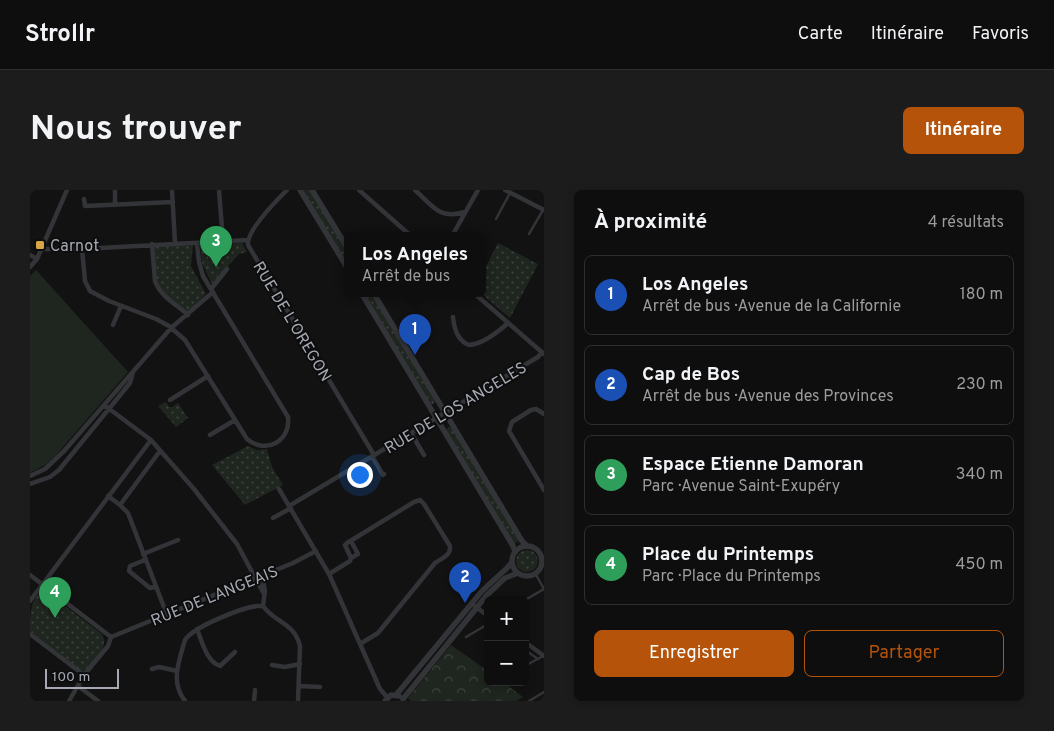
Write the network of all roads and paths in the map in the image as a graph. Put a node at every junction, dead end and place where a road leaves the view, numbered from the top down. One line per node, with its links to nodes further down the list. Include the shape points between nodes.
1 (67, 190): 27 (street)
2 (114, 190): 14 (street)
3 (172, 190): 13 (street)
4 (220, 190): 22 (street)
5 (287, 190): 21 (street, RUE DE L'OREGON)
6 (300, 190): 31 (street)
7 (312, 190): 24 (street)
8 (359, 190): 18 (street)
9 (415, 190): 16 (street, via 443,214 451,216)
10 (478, 190): 16 (street)
11 (508, 191): 15 (street); 17 (lane)
12 (84, 199): 14 (street, via 84,206)
13 (173, 202): 14 (street); 26 (street)
14 (115, 205)
15 (544, 210): 20 (lane)
16 (465, 212): 19 (street)
17 (496, 219)
18 (406, 232)
19 (454, 232)
20 (529, 234)
21 (248, 240): 22 (street); 61 (street, RUE DE L'OREGON)
22 (223, 242): 23 (street)
23 (197, 243): 26 (street); 34 (street, via 200,269)
24 (344, 243)
25 (152, 244): 26 (street); 28 (street); 39 (street, via 157,286)
26 (175, 244)
27 (41, 249): 28 (street); 30 (street)
28 (82, 249): 38 (street, via 88,287 99,297)
29 (30, 255): 30 (street)
30 (37, 259): 32 (street)
31 (344, 262)
32 (30, 267)
33 (227, 270): 34 (street)
34 (212, 290): 39 (street); 53 (street, via 285,410 289,423 280,441 267,446 250,441)
35 (364, 297): 52 (street)
36 (376, 297): 50 (street)
37 (478, 297): 41 (street)
38 (121, 306): 42 (street); 43 (street, via 150,316)
39 (188, 315): 43 (street)
40 (453, 317): 41 (street, via 454,327 469,345 476,344)
41 (508, 323): 44 (street)
42 (113, 325)
43 (171, 328): 45 (street); 46 (street, via 190,346)
44 (543, 353): 50 (street, RUE DE LOS ANGELES)
45 (133, 371): 48 (street); 49 (street, via 130,383)
46 (208, 376): 47 (street); 53 (street)
47 (170, 400)
48 (104, 404): 49 (street); 57 (street)
49 (109, 409): 56 (street); 60 (street)
50 (445, 413): 52 (street, RUE DE LOS ANGELES); 74 (street)
51 (544, 414): 67 (street, via 531,410 512,422 509,430)
52 (437, 418): 54 (street, RUE DE LOS ANGELES); 77 (street)
53 (235, 420): 55 (street)
54 (411, 433): 59 (street); 61 (street, RUE DE LOS ANGELES)
55 (210, 435)
56 (151, 440): 58 (street); 68 (street)
57 (64, 451): 60 (street); 63 (street)
58 (160, 451): 69 (street); 87 (street, via 237,544)
59 (424, 455)
60 (70, 456): 64 (street, via 56,473)
61 (373, 456): 62 (street, RUE DE L'OREGON); 70 (street, RUE DE LOS ANGELES)
62 (384, 474)
63 (32, 475): 64 (street)
64 (37, 481): 65 (street)
65 (30, 484)
66 (279, 489): 70 (street)
67 (544, 490)
68 (108, 496): 69 (street); 88 (street)
69 (120, 504): 78 (street, via 128,514)
70 (290, 507): 71 (street, RUE DE LOS ANGELES); 75 (street)
71 (273, 518)
72 (178, 540): 78 (street)
73 (351, 541): 79 (street, via 345,545); 79 (street, via 358,554); 103 (street, via 420,500 450,546 448,555 435,563 378,633)
74 (527, 546): 76 (street); 77 (street)
75 (316, 551): 84 (street); 86 (street, RUE DE LANGEAIS)
76 (541, 551): 81 (street)
77 (515, 552): 80 (street)
78 (144, 557): 89 (street); 89 (street, via 130,566 129,571 150,588)
79 (351, 558): 84 (street)
80 (512, 562): 82 (street); 95 (street, via 492,581)
81 (543, 563): 83 (street)
82 (518, 573): 83 (street, via 528,576); 95 (street, via 497,584)
83 (535, 573): 90 (lane)
84 (329, 574): 103 (street)
85 (30, 575): 88 (street)
86 (262, 575): 87 (street, RUE DE LANGEAIS); 91 (street)
87 (256, 578): 91 (street); 97 (street, RUE DE LANGEAIS)
88 (42, 584): 93 (street); 101 (street)
89 (155, 586): 97 (street)
90 (544, 589): 92 (lane)
91 (264, 594): 94 (street)
92 (529, 598)
93 (30, 601)
94 (262, 606): 99 (street, via 251,606); 109 (street, via 294,632 300,646)
95 (474, 606): 96 (street); 120 (street); 122 (street)
96 (484, 613)
97 (167, 615): 101 (street, RUE DE LANGEAIS)
98 (484, 626): 102 (lane)
99 (197, 629): 105 (street, via 216,665 220,666); 113 (street, via 185,640)
100 (30, 634): 114 (street)
101 (111, 637): 114 (street, via 108,646)
102 (466, 637)
103 (360, 644): 121 (street)
104 (529, 645): 107 (street)
105 (235, 652)
106 (529, 653): 108 (lane)
107 (544, 656): 108 (lane)
108 (538, 659): 110 (lane)
109 (300, 664): 111 (street); 116 (street)
110 (529, 664)
111 (272, 665)
112 (152, 669): 113 (street, via 159,667)
113 (177, 671): 125 (street, via 178,689)
114 (84, 675): 115 (street)
115 (78, 686): 123 (street); 124 (street)
116 (299, 686): 117 (street); 127 (street)
117 (320, 687)
118 (255, 690): 126 (street)
119 (544, 692): 128 (lane)
120 (396, 694): 121 (street); 122 (street)
121 (386, 699)
122 (403, 700)
123 (68, 701)
124 (98, 701)
125 (185, 701)
126 (254, 701)
127 (298, 701)
128 (529, 701)

